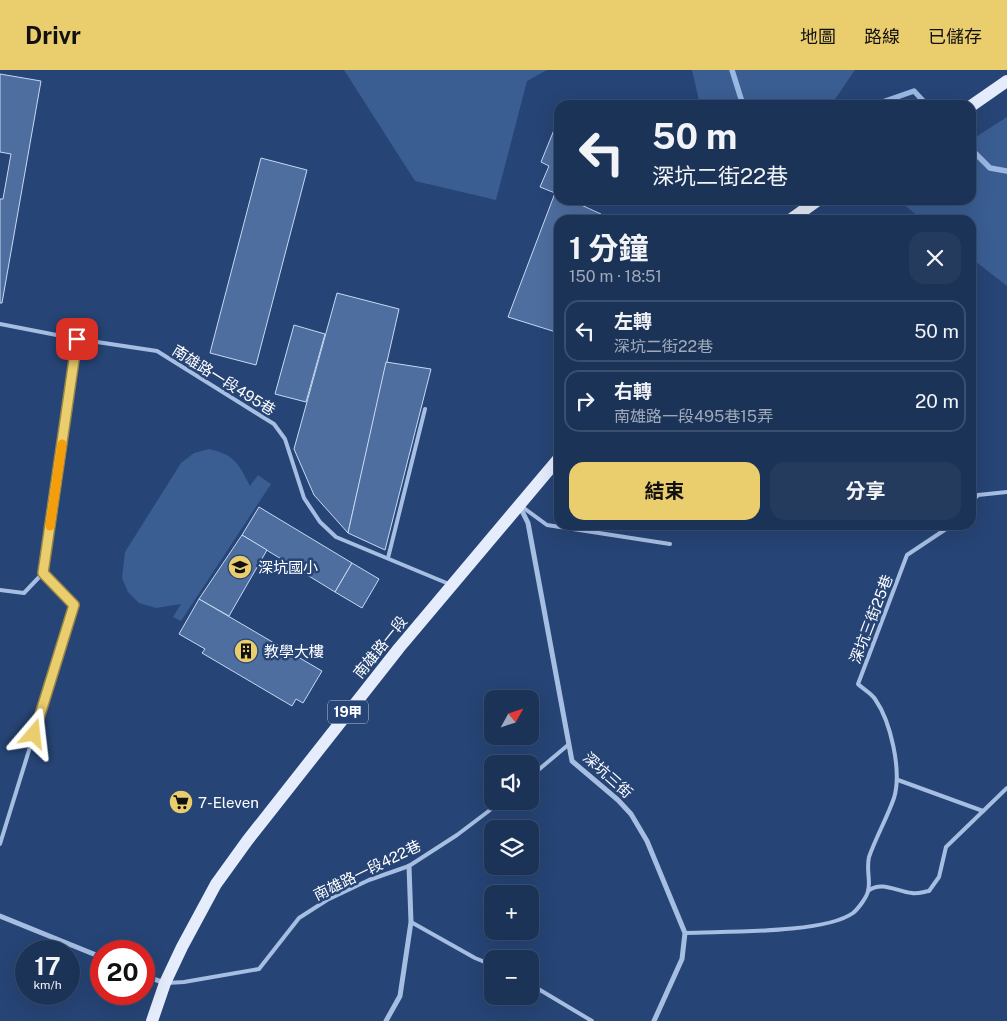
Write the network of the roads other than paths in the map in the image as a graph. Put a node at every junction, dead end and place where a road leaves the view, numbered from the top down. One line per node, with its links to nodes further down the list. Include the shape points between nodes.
1 (1007, 81): 2 (main road)
2 (976, 103)
3 (811, 205): 4 (main road)
4 (797, 215)
5 (0, 324): 6 (lane, 南雄路一段495巷)
6 (77, 339): 16 (lane, 南雄路一段495巷, via 157,351 274,424 285,439 304,498 320,522 336,537); 17 (lane)
7 (425, 410): 16 (lane)
8 (554, 464): 11 (main road, 南雄路一段 / 19甲)
9 (1007, 492): 10 (lane)
10 (976, 497)
11 (519, 504): 12 (lane, via 547,525); 18 (main road, 南雄路一段 / 19甲); 20 (street, 深坑三街, via 528,523)
12 (554, 526)
13 (579, 530): 15 (lane)
14 (944, 530): 22 (lane, 深坑三街25巷, via 907,555 858,684 875,699 886,722)
15 (670, 544)
16 (388, 558): 18 (lane, 南雄路一段495巷)
17 (43, 573): 19 (lane, via 24,593); 26 (lane, via 74,605)
18 (451, 584): 35 (main road, 南雄路一段 / 19甲, via 246,841 216,884)
19 (0, 590)
20 (568, 745): 21 (lane); 31 (street, 深坑三街, via 572,761 631,814 647,840)
21 (539, 769)
22 (898, 780): 25 (lane); 28 (lane, 深坑三街25巷, via 866,869)
23 (1007, 788): 25 (lane)
24 (490, 810): 27 (lane, 南雄路一段422巷)
25 (983, 811): 28 (lane, via 946,847 939,877 928,891 913,893 886,886)
26 (0, 844)
27 (409, 866): 30 (street); 35 (lane, 南雄路一段422巷, via 368,880 299,918 259,969)
28 (868, 891): 31 (lane, via 855,912 841,920 805,928)
29 (0, 916): 32 (street)
30 (412, 922): 33 (lane); 38 (street, via 400,996)
31 (685, 933): 40 (street, 深坑三街, via 682,959)
32 (90, 953)
33 (484, 962)
34 (155, 979): 35 (street)
35 (165, 983): 37 (main road, 南雄路一段 / 19甲)
36 (539, 989): 39 (lane)
37 (152, 1021)
38 (386, 1021)
39 (592, 1021)
40 (654, 1021)

